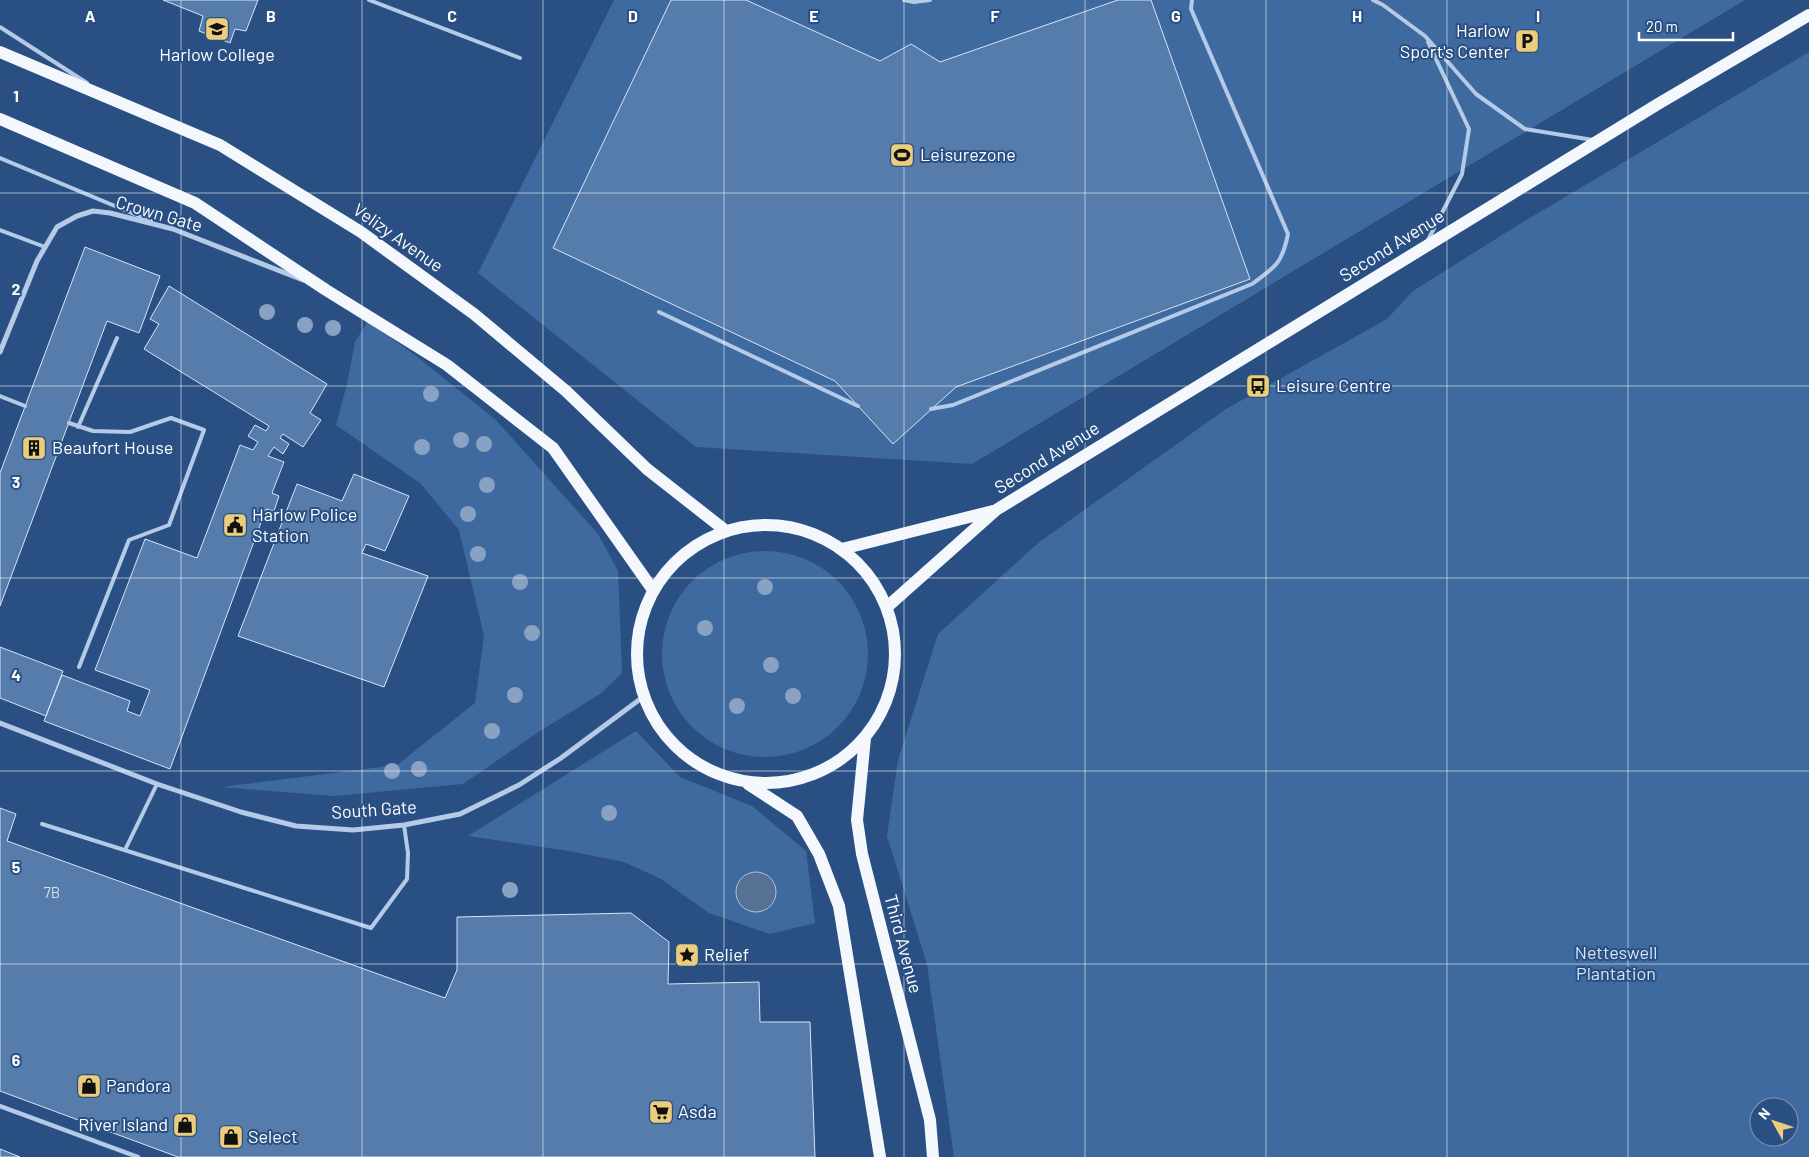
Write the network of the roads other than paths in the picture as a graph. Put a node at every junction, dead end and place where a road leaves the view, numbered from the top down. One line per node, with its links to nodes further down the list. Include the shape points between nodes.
1 (369, 0): 10 (lane)
2 (904, 0): 3 (lane)
3 (930, 0)
4 (1192, 0): 26 (lane, via 1191,9 1288,234 1285,250 1277,265 1252,284 953,405)
5 (1373, 0): 8 (lane)
6 (1809, 15): 13 (main road, Second Avenue)
7 (0, 27): 11 (lane)
8 (1425, 36): 13 (lane, via 1476,94 1526,129); 18 (lane, via 1469,129 1462,174 1430,238)
9 (0, 52): 11 (main road, Velizy Avenue)
10 (520, 58)
11 (116, 101): 30 (main road, Velizy Avenue, via 220,145 361,232 474,314 566,391 647,469)
12 (0, 119): 19 (main road, via 195,203)
13 (1598, 141): 18 (main road, Second Avenue)
14 (0, 158): 15 (lane)
15 (166, 228): 17 (street, Crown Gate, via 110,213 93,212 77,216 57,228); 19 (street, Crown Gate)
16 (0, 230): 17 (lane)
17 (45, 248): 22 (street, Crown Gate)
18 (1421, 249): 29 (main road, Second Avenue)
19 (326, 290): 32 (main road, via 447,365 553,448)
20 (660, 312): 25 (lane)
21 (117, 338): 28 (lane)
22 (0, 352)
23 (0, 396): 24 (lane)
24 (25, 406)
25 (858, 406)
26 (932, 409)
27 (69, 423): 28 (lane)
28 (78, 426): 34 (lane, via 93,432 130,432 171,418 204,430 169,526 129,540)
29 (996, 510): 31 (main road, Second Avenue); 33 (main road, Second Avenue)
30 (726, 531): 31 (main road, via 758,524 792,527 819,535); 32 (main road, via 682,555)
31 (842, 549): 33 (main road, via 860,564)
32 (653, 590): 35 (main road, via 642,616 636,643)
33 (887, 607): 37 (main road, via 894,634 896,662 880,717)
34 (79, 667)
35 (643, 697): 38 (main road, via 656,725 676,749 699,766); 41 (street, South Gate, via 519,785 460,814)
36 (0, 723): 39 (street, South Gate)
37 (865, 738): 38 (main road, via 836,764 801,780); 46 (main road, Third Avenue, via 857,820 862,854 930,1120)
38 (746, 783): 45 (main road, via 797,816 819,854 839,906)
39 (157, 784): 41 (street, South Gate, via 211,803 296,826 353,830); 42 (lane)
40 (42, 824): 42 (lane)
41 (404, 825): 42 (lane, via 407,880 371,928)
42 (125, 850)
43 (0, 1106): 44 (street)
44 (138, 1157)
45 (880, 1157)
46 (933, 1157)

